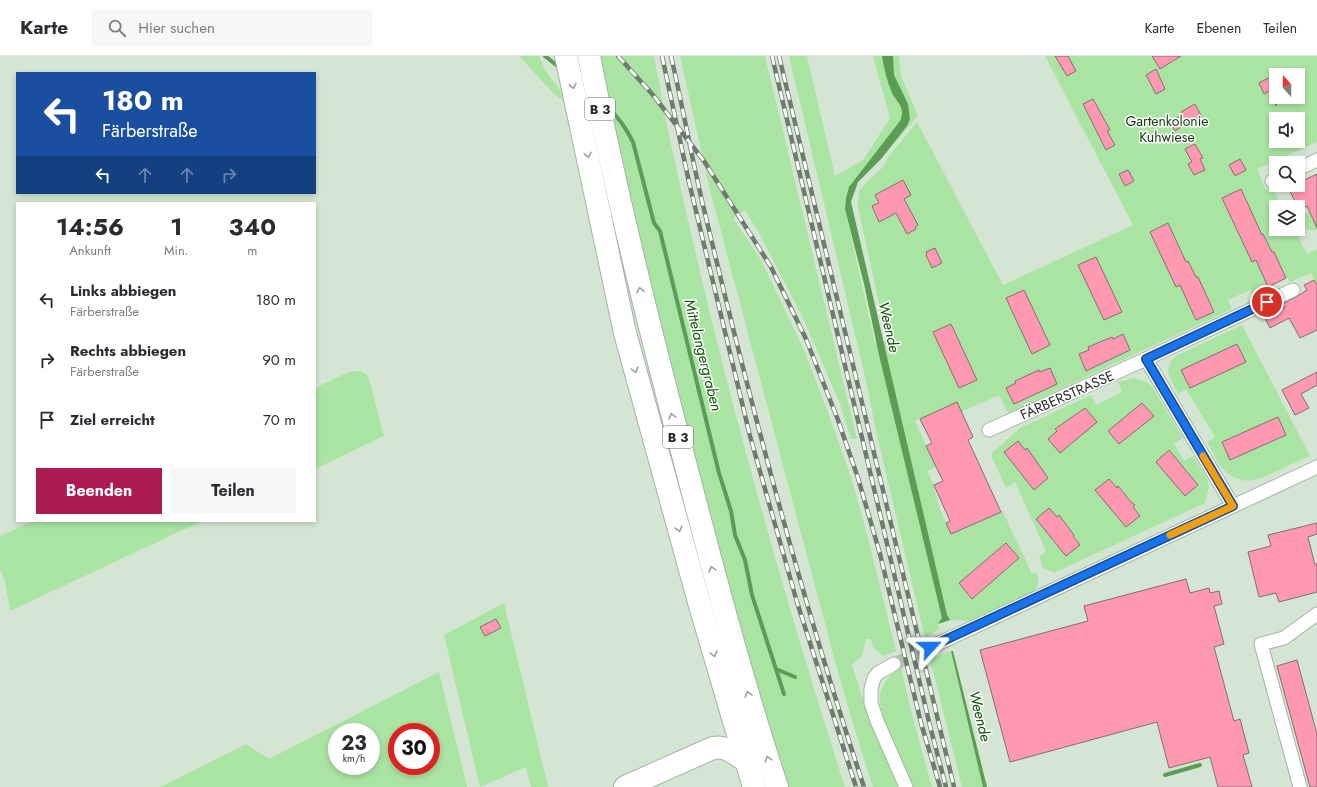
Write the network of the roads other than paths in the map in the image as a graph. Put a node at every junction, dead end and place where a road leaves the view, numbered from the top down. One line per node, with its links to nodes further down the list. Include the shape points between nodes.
1 (566, 56): 13 (highway, B 3, one-way to 13, via 625,333 699,602)
2 (589, 56): 16 (highway, B 3, one-way to 2, via 718,590 643,304)
3 (1317, 160): 4 (street)
4 (1305, 166)
5 (1293, 290): 6 (street, FÄRBERSTRASSE)
6 (1146, 359): 7 (street, FÄRBERSTRASSE); 9 (street)
7 (988, 430)
8 (1317, 467): 9 (street)
9 (1233, 506): 11 (street)
10 (1317, 614): 18 (street, via 1284,638 1261,644)
11 (930, 647)
12 (894, 664): 17 (street, via 874,678 871,703)
13 (746, 760): 14 (highway, via 718,746); 15 (highway, B 3)
14 (625, 787)
15 (754, 787)
16 (777, 787)
17 (906, 787)
18 (1300, 787)

